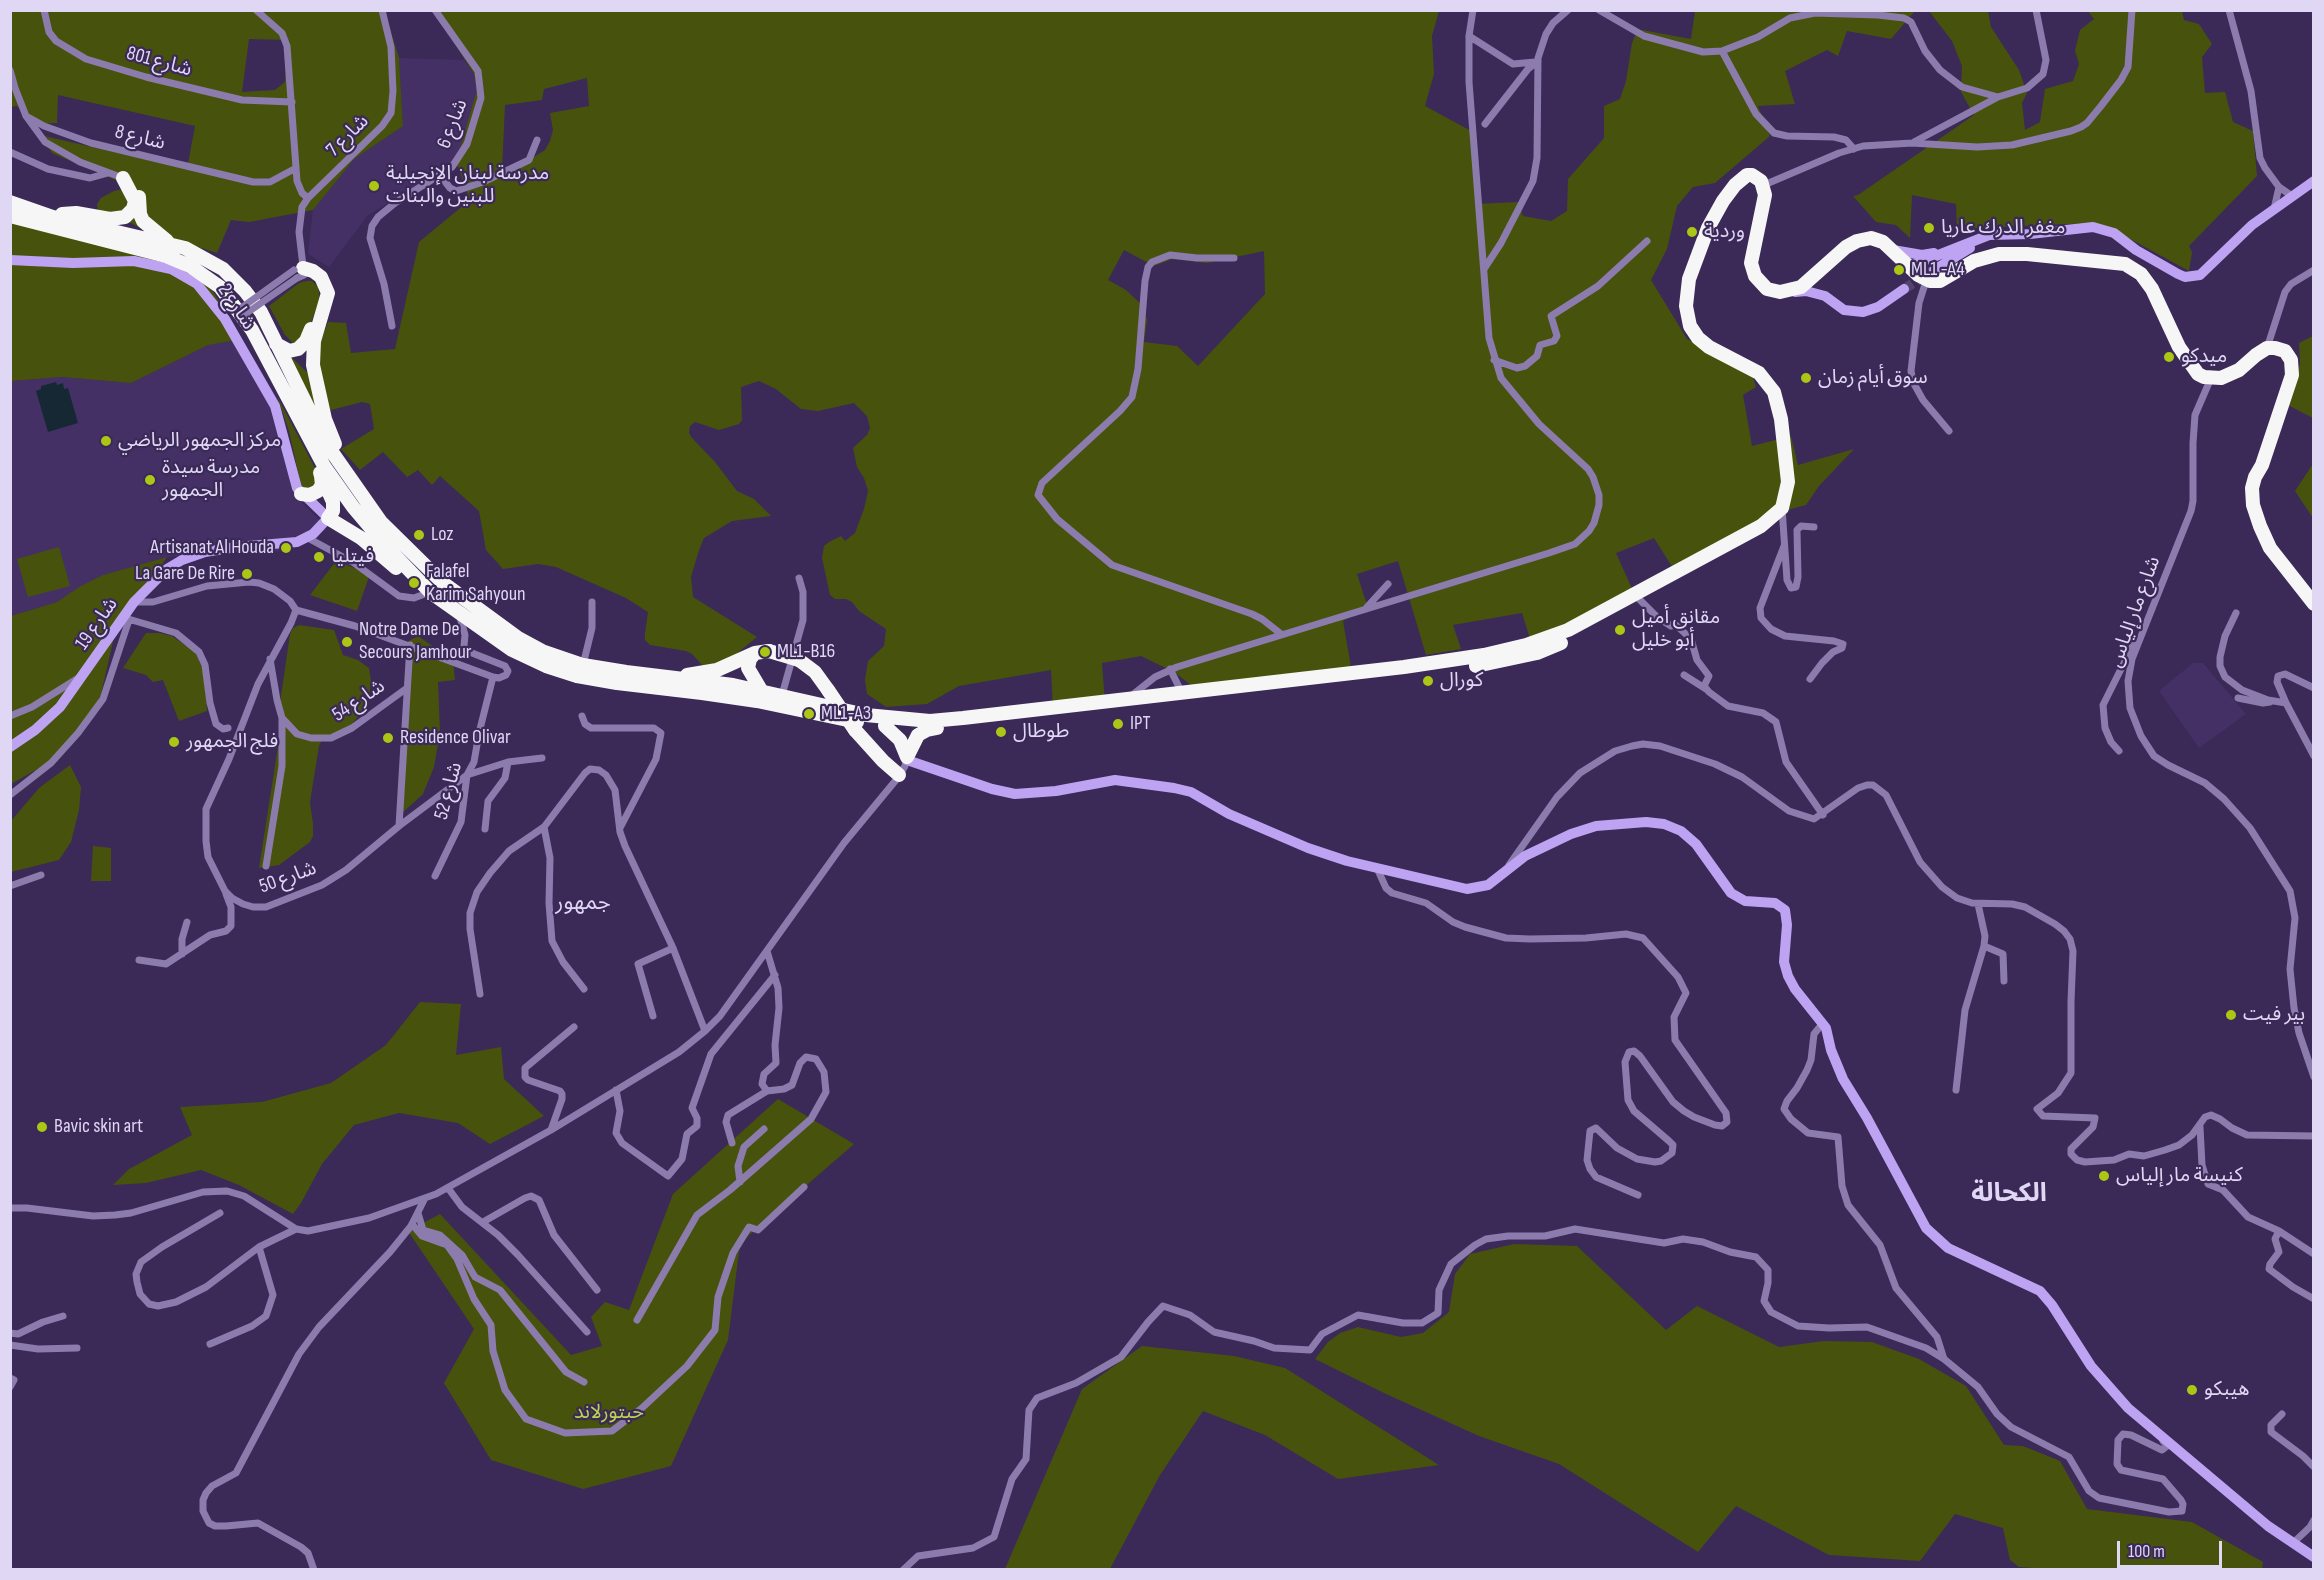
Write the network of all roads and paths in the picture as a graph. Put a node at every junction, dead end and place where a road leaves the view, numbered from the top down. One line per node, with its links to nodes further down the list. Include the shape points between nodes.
1 (44, 10): 16 (street, شارع 801, via 49,32 56,41 86,59 242,100)
2 (256, 10): 16 (street, via 284,39 290,60)
3 (382, 10): 31 (street, شارع 7, via 392,56 391,113)
4 (435, 10): 25 (street, شارع 6, via 478,71 482,91 467,144 452,167)
5 (1473, 10): 11 (street)
6 (1568, 10): 13 (street, via 1546,34)
7 (1599, 10): 12 (street, via 1644,36 1703,52)
8 (2036, 10): 15 (street, via 2046,60 2043,74 2026,88)
9 (2132, 10): 20 (street, via 2128,67 2087,123 2071,131 2012,145)
10 (2229, 10): 29 (street, via 2253,100 2260,158)
11 (1469, 36): 13 (street, via 1513,64); 44 (street)
12 (1722, 51): 15 (street, via 1758,37 1790,18 1815,13 1904,18 1911,22 1925,51 1940,70 1962,87); 21 (street, via 1756,114 1774,133 1834,137 1846,140)
13 (1538, 61): 18 (street); 44 (street, via 1537,158 1533,180)
14 (10, 70): 17 (street)
15 (1998, 97): 20 (street)
16 (292, 102): 23 (street)
17 (26, 116): 23 (street, شارع 8, via 91,142 254,182 270,182); 24 (street, via 45,142)
18 (1485, 124)
19 (537, 140): 25 (street, via 529,160 483,182 456,191)
20 (1912, 143): 21 (street)
21 (1854, 149): 28 (street)
22 (10, 152): 24 (street, via 48,169 90,178)
23 (296, 168): 31 (street, via 299,187)
24 (108, 173): 26 (street)
25 (440, 175): 53 (street, شارع 6, via 395,203 372,226 370,238)
26 (123, 178): 35 (highway, via 135,201 125,217 110,219 68,213); 39 (highway, via 138,192 143,221)
27 (2313, 181): 30 (main road)
28 (1764, 185): 50 (highway, via 1751,257 1753,271 1767,289); 66 (highway, via 1755,176 1747,175 1723,201 1689,279 1687,312 1692,330 1702,343 1752,369 1770,386 1794,485)
29 (2279, 187): 30 (street); 33 (street)
30 (2292, 196): 33 (main road)
31 (308, 198): 46 (street, شارع 7, via 299,222)
32 (10, 202): 35 (highway)
33 (2274, 209): 36 (main road, via 2230,245 2207,270 2185,277 2106,229)
34 (10, 216): 60 (highway, via 166,256 210,279 229,297 252,330)
35 (53, 217): 39 (highway)
36 (2043, 232): 37 (main road); 40 (main road, via 1986,231 1925,255)
37 (2030, 234): 43 (main road, via 1983,237); 48 (main road, via 1979,244)
38 (1647, 241): 57 (street, via 1598,286 1551,316 1557,336 1554,341 1540,345 1538,356 1517,368)
39 (171, 244): 54 (highway, via 206,258 232,277 261,312)
40 (1893, 250): 43 (highway); 47 (highway, via 1871,238 1857,241)
41 (1234, 258): 85 (street, via 1170,255 1152,262 1145,281 1132,397 1042,483 1038,495 1057,519 1112,565 1252,614)
42 (10, 260): 52 (main road, شارع 2, via 134,261 163,267 197,284)
43 (1908, 267): 48 (highway)
44 (1483, 270): 57 (street)
45 (2313, 270): 55 (street, via 2285,292)
46 (300, 273): 52 (street, bridge); 56 (highway, via 318,282 322,299 306,342); 58 (highway, via 313,271 321,277 328,293 314,341)
47 (1818, 273): 50 (highway); 51 (main road)
48 (1930, 275): 59 (highway, via 1940,281 1974,261 1999,254 2125,264 2141,274 2151,289 2192,369); 61 (street, via 1919,303 1911,371 1923,400)
49 (1904, 289): 51 (main road, via 1863,312 1844,310)
50 (1789, 292): 51 (main road)
51 (1825, 296)
52 (227, 322): 64 (main road, شارع 2, via 275,406)
53 (392, 326)
54 (276, 344): 56 (highway); 65 (highway, via 325,442)
55 (2267, 348): 59 (highway, via 2229,375); 62 (highway, via 2289,355 2292,375)
56 (289, 351): 58 (highway)
57 (1494, 360): 79 (street, via 1501,378 1527,410 1593,477 1599,495 1594,523 1575,544 1549,554)
58 (314, 374): 65 (highway, via 330,434 361,486)
59 (2211, 378): 87 (street, شارع مار إلياس, via 2195,415 2191,511)
60 (302, 428): 63 (highway); 73 (highway, via 353,507)
61 (1949, 431)
62 (2262, 465): 74 (highway, via 2261,502 2270,536 2285,562); 78 (highway, via 2253,488 2257,519 2281,564)
63 (321, 474): 64 (highway, via 318,491); 67 (highway, via 333,502)
64 (301, 494): 67 (main road, شارع 2)
65 (367, 504): 91 (highway, via 432,573 501,627 542,651)
66 (1783, 512): 70 (street); 75 (highway, via 1772,526); 102 (highway, via 1611,609 1550,638 1484,655 1404,667)
67 (328, 518): 69 (main road, شارع 19); 73 (highway, via 361,537)
68 (1814, 527): 70 (street, via 1801,526 1797,530 1798,577 1794,588 1789,587 1787,580)
69 (306, 537): 73 (street, via 354,563 399,596 414,598); 76 (main road, شارع 19, via 282,544 205,552 182,560 167,569)
70 (1784, 546): 97 (street, via 1760,608 1761,618 1785,636 1842,644)
71 (799, 578): 103 (street, via 803,620)
72 (1388, 584): 79 (street)
73 (425, 588): 82 (highway)
74 (2313, 594)
75 (1639, 599): 100 (street, via 1657,617 1676,625 1691,639 1697,660 1709,676); 113 (highway, via 1553,647 1482,665)
76 (134, 602): 80 (street, via 153,602 207,586 249,582 274,589); 83 (main road, شارع 19)
77 (592, 602): 91 (street, via 592,628)
78 (2313, 604)
79 (1366, 609): 85 (street)
80 (296, 610): 88 (street); 90 (street)
81 (2236, 613): 106 (street, via 2222,645 2222,672 2234,685)
82 (459, 614): 84 (highway); 86 (street)
83 (126, 619): 93 (main road, شارع 19); 112 (street, via 176,633 199,652 216,724); 122 (street, via 103,699 51,763)
84 (484, 631): 86 (street); 111 (highway, via 522,655 577,676 724,696)
85 (1281, 634): 92 (street)
86 (465, 635): 95 (street, شارع 52, via 464,646 469,653 507,669 506,675)
87 (2140, 637): 115 (street, via 2134,640 2103,705 2105,728); 150 (street, شارع مار إلياس, via 2128,681 2130,708 2141,736 2159,760 2205,783 2233,808 2290,891 2295,918 2290,969 2293,998)
88 (410, 645): 95 (street); 98 (street, شارع 54)
89 (755, 653): 96 (highway, via 725,667); 101 (highway, via 748,668); 121 (highway, bridge, via 769,651 799,660 815,672 855,730)
90 (270, 659): 110 (street); 134 (street, via 206,809 208,857)
91 (583, 665): 96 (highway)
92 (1170, 669): 102 (street); 105 (street)
93 (84, 674): 108 (street, via 32,707); 114 (main road, شارع 19, via 60,707)
94 (1684, 675): 100 (street)
95 (493, 676): 120 (street, شارع 52, via 474,762)
96 (677, 678): 101 (highway)
97 (1810, 679)
98 (407, 688): 110 (street, شارع 54, via 352,728 331,738 297,734); 124 (street)
99 (2313, 688): 107 (street, via 2289,675 2279,675 2277,682)
100 (1706, 689): 123 (street, via 1728,706 1772,717 1786,762)
101 (761, 690): 103 (highway)
102 (1182, 693): 105 (highway)
103 (782, 695): 105 (highway, via 866,715 930,721)
104 (2238, 698): 106 (street)
105 (1125, 701)
106 (2272, 701): 107 (street)
107 (2286, 703): 116 (street)
108 (10, 716)
109 (582, 716): 126 (street, via 591,728 654,728 662,733 656,759)
110 (282, 718): 128 (street, via 282,766)
111 (885, 726): 113 (highway); 118 (highway, via 900,740)
112 (228, 728)
113 (937, 728): 118 (highway, via 918,735)
114 (10, 747)
115 (2119, 751)
116 (2313, 756)
117 (542, 758): 119 (street, شارع 50)
118 (908, 758): 121 (street); 129 (main road, via 1015,794 1115,780 1174,788 1191,792 1228,814 1308,848)
119 (508, 762): 120 (street, شارع 50); 127 (street, via 505,778 488,801)
120 (467, 775): 124 (street, شارع 50); 132 (street, شارع 52, via 461,822)
121 (899, 775): 139 (street, via 844,843)
122 (10, 795)
123 (1822, 814): 130 (street, via 1814,819 1796,814 1734,772 1696,757 1652,745 1632,746 1615,751 1580,773 1557,797); 135 (street, via 1858,788 1870,784 1879,788 1929,874 1957,898)
124 (399, 826): 134 (street, شارع 50, via 346,870 285,900 253,907)
125 (544, 827): 126 (street, via 590,769 603,772 615,790); 144 (street, via 550,858 552,941); 145 (street, via 509,851 473,902 470,929)
126 (620, 828): 138 (street, via 630,859)
127 (485, 830)
128 (266, 866)
129 (1377, 868): 130 (main road, via 1467,889 1488,885); 162 (street, via 1392,893 1426,903 1465,927 1506,938 1626,934 1643,939 1678,977 1686,993 1674,1017 1675,1040 1726,1113 1727,1122 1715,1125 1684,1112 1640,1056 1629,1052 1624,1062 1628,1100 1634,1111 1670,1141 1672,1153 1661,1161 1637,1159 1594,1128 1590,1132 1587,1160 1596,1177)
130 (1502, 874): 147 (main road, via 1544,846 1596,826 1646,822 1673,826 1696,844 1731,893 1745,901 1775,903 1785,910 1784,962 1788,976)
131 (41, 875): 133 (street)
132 (435, 876)
133 (10, 886)
134 (225, 891): 140 (street, via 231,907 231,926)
135 (1978, 904): 137 (street); 154 (street, via 2025,908 2064,930 2070,939 2071,1073 2058,1093 2037,1109 2043,1116 2095,1118 2095,1124 2074,1145 2071,1154 2085,1162 2114,1160 2129,1154 2149,1155 2179,1145)
136 (187, 922): 140 (street)
137 (1984, 946): 143 (street, via 2003,954); 152 (street, via 1965,1010)
138 (673, 948): 146 (street, via 638,964); 149 (street)
139 (767, 951): 142 (street); 149 (street)
140 (182, 954): 141 (street, via 166,964)
141 (140, 960)
142 (774, 975): 151 (street, via 711,1054 692,1108 697,1126 687,1134 682,1159 668,1176 622,1143 616,1133 620,1111); 153 (street, via 779,1015 776,1063 764,1074 762,1084)
143 (2004, 981)
144 (584, 989)
145 (480, 994)
146 (652, 1016)
147 (1823, 1023): 182 (street, via 1814,1034 1809,1065 1784,1109 1808,1133 1838,1137 1842,1186 1848,1204 1880,1245 1896,1288 1937,1337); 187 (main road, via 1843,1078 1926,1228 1948,1248 2040,1291 2104,1382)
148 (574, 1027): 156 (street, via 525,1068 528,1080 562,1094)
149 (705, 1031): 151 (street)
150 (2313, 1077)
151 (616, 1090): 156 (street)
152 (1956, 1090)
153 (766, 1091): 158 (street, via 728,1115); 159 (street, via 792,1085 806,1057 816,1059 824,1072 826,1092 812,1119)
154 (2200, 1127): 157 (street, via 2211,1115 2247,1134); 170 (street, via 2202,1166 2208,1184 2223,1190 2248,1217)
155 (764, 1129): 159 (street, via 744,1148 738,1166)
156 (551, 1130): 161 (street)
157 (2313, 1136)
158 (732, 1143)
159 (740, 1182): 176 (street, via 697,1215)
160 (804, 1187): 168 (street, via 758,1230 749,1227 733,1253 718,1297 715,1330 687,1366 612,1431 565,1433 526,1419 505,1390 493,1351 491,1325 474,1299 457,1258 447,1245 422,1236)
161 (448, 1188): 163 (street); 167 (street, via 462,1207)
162 (1638, 1195)
163 (424, 1200): 166 (street); 169 (street, via 328,1228)
164 (10, 1208): 169 (street, via 114,1215 202,1192 227,1191 252,1201)
165 (220, 1213): 171 (street, via 141,1262 136,1274 144,1300 153,1306 176,1302 206,1287)
166 (418, 1214): 168 (street); 184 (street, via 423,1230 440,1236 462,1255 475,1277 500,1290 566,1372)
167 (483, 1222): 173 (street, via 525,1198 539,1200 554,1235); 177 (street)
168 (412, 1224): 192 (street, via 298,1354 236,1473 212,1486 203,1500 208,1523 258,1523 301,1547)
169 (296, 1229): 171 (street)
170 (2278, 1232): 172 (street); 174 (street, via 2275,1239 2279,1252 2269,1269)
171 (259, 1247): 179 (street, via 273,1290 266,1316)
172 (2313, 1254)
173 (597, 1290)
174 (2313, 1299)
175 (63, 1316): 178 (street, via 18,1334)
176 (637, 1320)
177 (587, 1332)
178 (10, 1333)
179 (210, 1344)
180 (10, 1345): 181 (street)
181 (77, 1348)
182 (1944, 1359): 187 (street, via 1978,1387 2011,1427 2069,1457 2089,1491 2099,1498 2182,1511 2183,1504 2176,1492 2163,1479 2121,1470 2117,1464 2119,1436 2131,1435 2165,1449); 193 (street, via 1922,1346 1873,1328 1806,1328 1788,1322 1766,1307 1767,1266 1751,1254 1683,1239 1664,1243 1575,1229 1545,1236 1486,1239 1451,1264 1439,1290 1438,1313 1422,1323 1358,1315 1322,1334 1310,1350 1274,1348 1214,1332 1190,1315 1163,1306 1121,1357 1076,1383 1037,1398 1029,1410 1026,1459 1012,1479 994,1537 973,1548 918,1556)
183 (10, 1378): 185 (street, via 14,1380)
184 (584, 1382)
185 (10, 1387)
186 (2282, 1414): 188 (street, via 2271,1425 2271,1432)
187 (2160, 1436): 190 (main road)
188 (2313, 1467)
189 (2313, 1520): 190 (street)
190 (2293, 1543): 191 (main road)
191 (2313, 1557)
192 (314, 1569)
193 (903, 1569)

